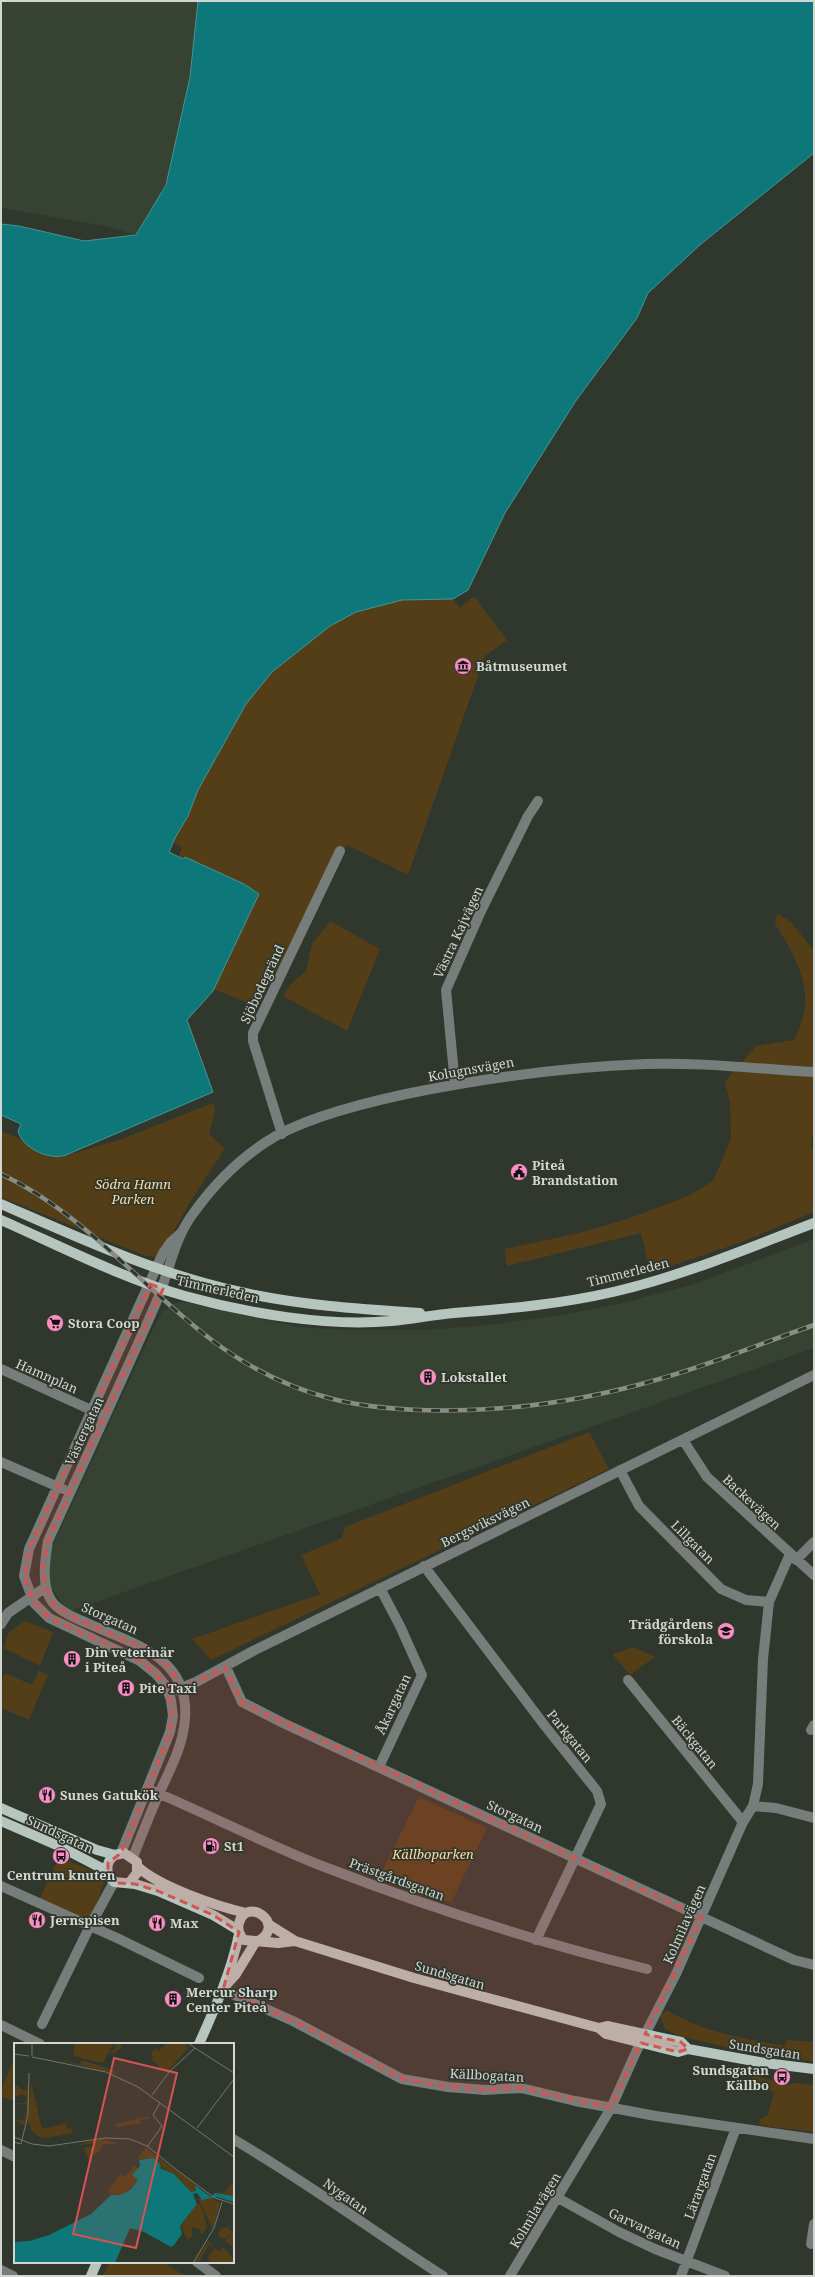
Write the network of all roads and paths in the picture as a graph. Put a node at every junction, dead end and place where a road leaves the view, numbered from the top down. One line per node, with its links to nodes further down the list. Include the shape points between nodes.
1 (538, 801): 4 (street, Västra Kajvägen, via 528,816 481,912 446,990)
2 (340, 852): 5 (street, Sjöbodegränd, via 253,1033 253,1041)
3 (814, 1072): 4 (street, Kolugnsvägen, via 714,1065 647,1064 541,1072)
4 (454, 1084): 5 (street, Kolugnsvägen, via 327,1115)
5 (282, 1134): 9 (street, Kolugnsvägen, via 267,1141 227,1174 191,1217)
6 (1, 1204): 10 (main road, Timmerleden)
7 (1, 1220): 12 (main road, Timmerleden)
8 (814, 1223): 14 (main road, Timmerleden, via 697,1268 613,1292 523,1307)
9 (182, 1232): 10 (street, Kolugnsvägen, via 170,1243); 11 (street, Kolugnsvägen)
10 (157, 1268): 11 (main road, Timmerleden); 12 (street, Västergatan)
11 (169, 1272): 13 (street, Västergatan); 14 (main road, Timmerleden, via 236,1291 282,1300 348,1308)
12 (150, 1284): 13 (main road, Timmerleden); 17 (street, Västergatan)
13 (163, 1288): 14 (main road, Timmerleden, via 209,1302 287,1317 389,1322); 18 (street, Västergatan)
14 (442, 1314)
15 (1, 1369): 17 (street, Hamnplan)
16 (814, 1375): 19 (street, Bergsviksvägen)
17 (93, 1411): 18 (street, Hamnplan); 22 (street, Västergatan)
18 (105, 1416): 23 (street, Västergatan)
19 (683, 1440): 21 (street, Bergsviksvägen); 25 (street, Backevägen, via 707,1477)
20 (1, 1462): 22 (street)
21 (620, 1470): 26 (street, Bergsviksvägen); 31 (street, Lillgatan, via 639,1506 722,1589 746,1600)
22 (58, 1487): 23 (street); 30 (street, Västergatan, via 29,1549 24,1576)
23 (70, 1492): 28 (street, Västergatan, via 48,1541 43,1568)
24 (814, 1542): 25 (street)
25 (793, 1557): 27 (street, Backevägen); 31 (street, Kolmilavägen)
26 (424, 1566): 29 (street, Bergsviksvägen); 46 (street, Parkgatan, via 545,1726 598,1791 601,1804)
27 (814, 1575)
28 (46, 1587): 30 (street); 35 (street, Storgatan, via 55,1605 78,1619 147,1649 161,1659 172,1668)
29 (380, 1588): 33 (street, Bergsviksvägen); 37 (street, Åkargatan, via 422,1675)
30 (31, 1596): 32 (street, via 8,1613); 36 (street, Storgatan, via 34,1603 49,1618 140,1661 156,1674)
31 (769, 1602): 40 (street, Kolmilavägen, via 763,1659 758,1784)
32 (1, 1624)
33 (226, 1667): 35 (street, Bergsviksvägen); 37 (street, Storgatan, via 242,1702)
34 (628, 1680): 44 (street, Bäckgatan)
35 (182, 1688): 36 (street, Bergsviksvägen); 39 (street, Storgatan, via 185,1705 182,1738)
36 (168, 1691): 38 (street, via 172,1706 172,1725)
37 (379, 1767): 46 (street, Storgatan)
38 (147, 1788): 39 (street, Prästgårdsgatan); 45 (street)
39 (159, 1793): 47 (street, Storgatan); 57 (street, Prästgårdsgatan, via 321,1865 438,1909)
40 (753, 1806): 42 (street, via 776,1808); 44 (street, Kolmilavägen)
41 (1, 1808): 45 (main road, Sundsgatan, via 96,1850)
42 (814, 1818)
43 (1, 1821): 48 (main road, Sundsgatan)
44 (743, 1822): 53 (street, Kolmilavägen)
45 (118, 1854): 47 (main road, Sundsgatan); 48 (main road, via 108,1863)
46 (576, 1858): 53 (street, Storgatan); 57 (street, Parkgatan)
47 (135, 1862): 50 (main road, via 137,1873); 52 (main road, Sundsgatan, via 150,1876 199,1899)
48 (107, 1870): 49 (main road)
49 (114, 1882): 50 (main road, Sundsgatan); 55 (street)
50 (129, 1883): 56 (main road, Sundsgatan, via 149,1888 213,1915)
51 (1, 1886): 55 (street)
52 (246, 1913): 54 (main road, Sundsgatan, via 257,1912 265,1917); 56 (main road, via 240,1918)
53 (702, 1917): 60 (street, Storgatan, via 794,1960); 66 (street, Kolmilavägen)
54 (268, 1924): 58 (main road, via 266,1935); 59 (main road, Sundsgatan)
55 (90, 1926): 62 (street); 64 (street)
56 (238, 1932): 58 (main road, Sundsgatan, via 244,1940); 63 (main road)
57 (536, 1940): 61 (street, Prästgårdsgatan, via 593,1957)
58 (258, 1941): 59 (main road, Sundsgatan); 63 (main road)
59 (295, 1941): 66 (main road, Sundsgatan, via 435,1985 599,2028 606,2034)
60 (814, 1965)
61 (647, 1969)
62 (199, 1978)
63 (224, 1988): 68 (main road); 70 (street, Källbogatan, via 402,2078 448,2087 485,2090 521,2088)
64 (42, 2024)
65 (1, 2025): 67 (street)
66 (643, 2039): 69 (main road, Sundsgatan, via 678,2052 688,2049); 70 (street, Kolmilavägen)
67 (38, 2043)
68 (199, 2043)
69 (814, 2070)
70 (611, 2108): 71 (street, Källbogatan); 76 (street, Kolmilavägen)
71 (736, 2128): 72 (street, Källbogatan); 79 (street, Lärargatan)
72 (814, 2139)
73 (234, 2140): 86 (street, Nygatan, via 276,2164)
74 (1, 2150): 75 (street)
75 (14, 2156)
76 (558, 2198): 79 (street, Garvargatan, via 619,2232 655,2249); 87 (street, Kolmilavägen)
77 (814, 2224): 78 (street)
78 (811, 2244)
79 (687, 2260): 88 (street, Lärargatan); 89 (street, Garvargatan)
80 (97, 2263): 84 (main road)
81 (198, 2263): 85 (street)
82 (1, 2270): 83 (street)
83 (13, 2276)
84 (91, 2276)
85 (216, 2276)
86 (443, 2276)
87 (510, 2276)
88 (681, 2276)
89 (725, 2276)

